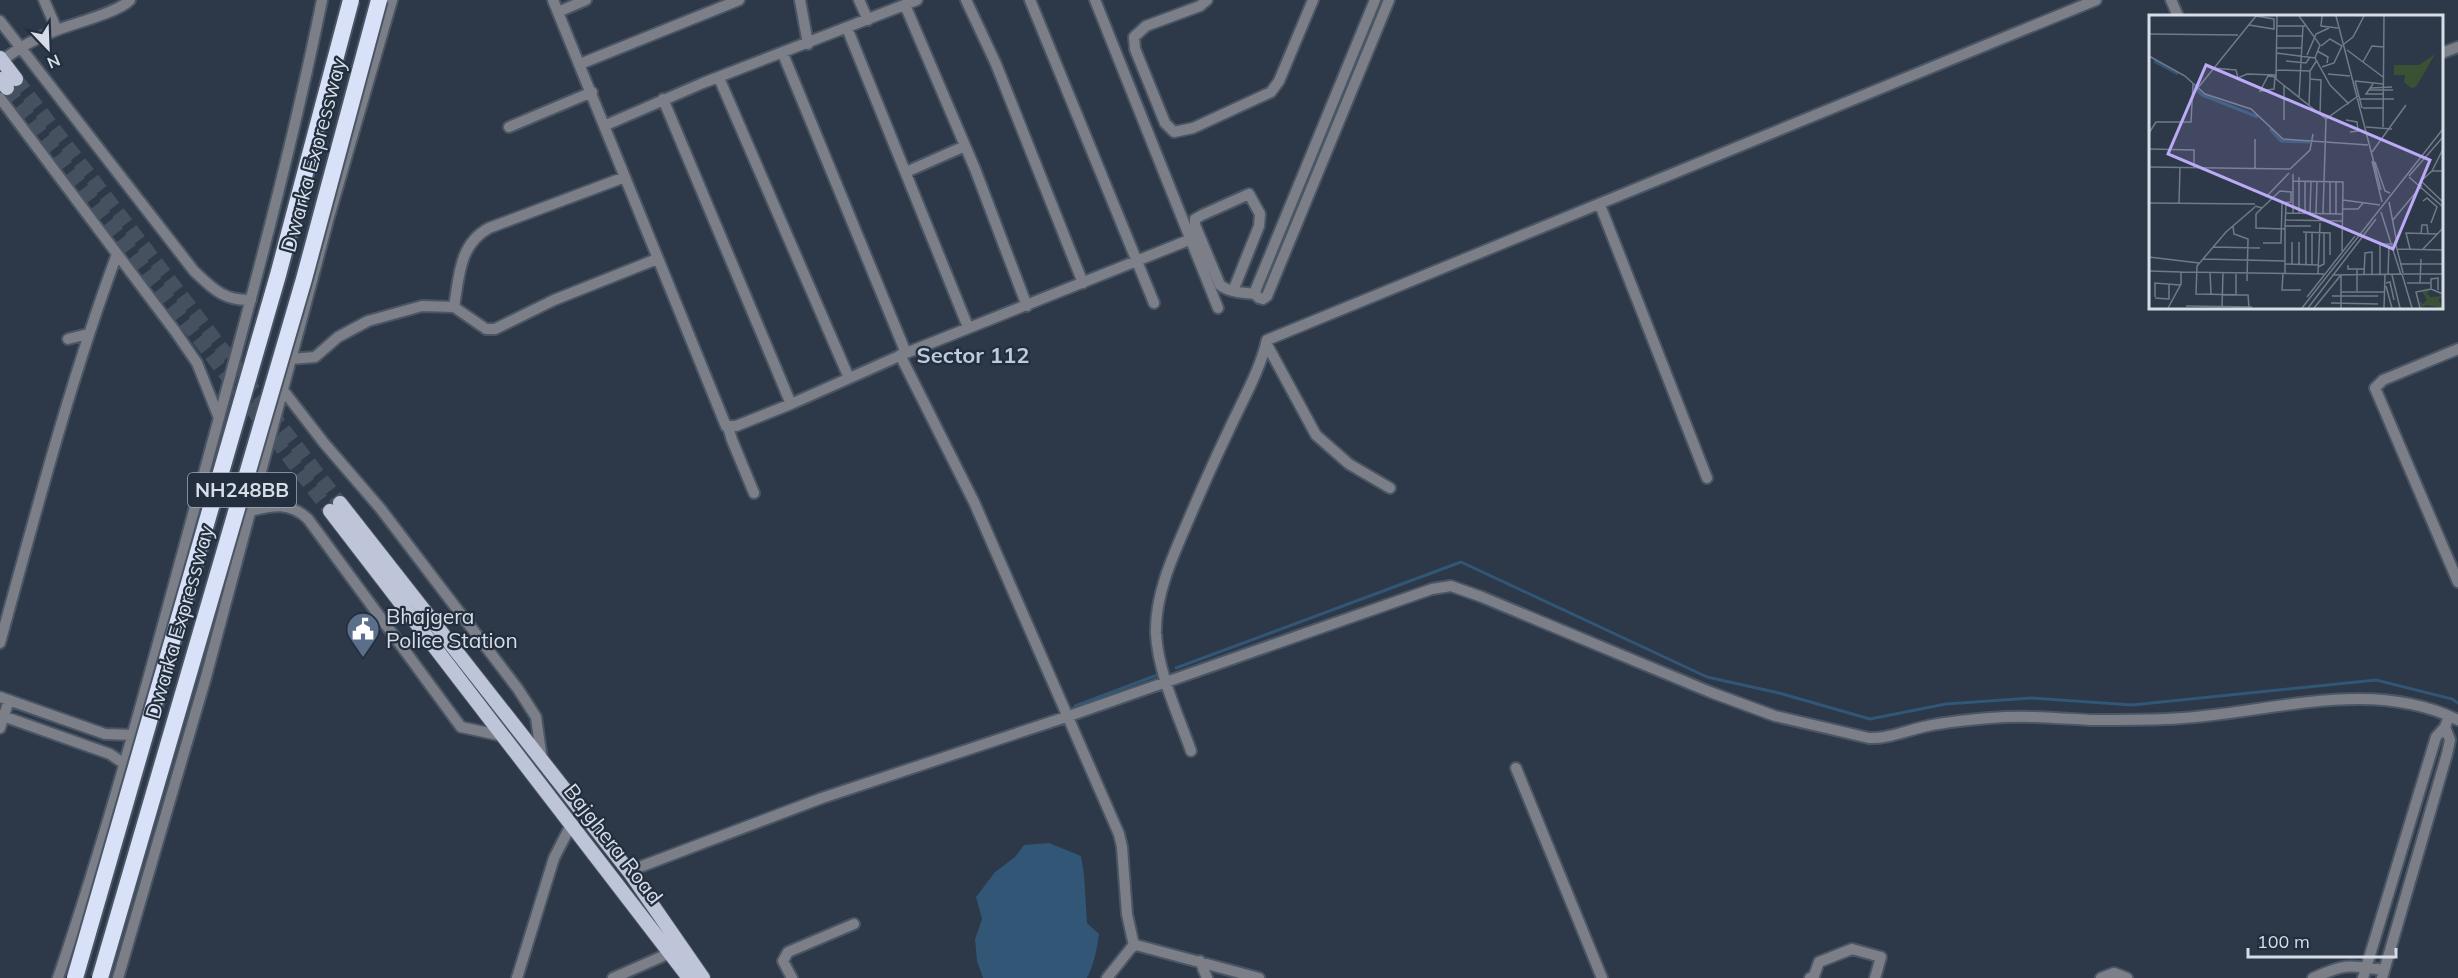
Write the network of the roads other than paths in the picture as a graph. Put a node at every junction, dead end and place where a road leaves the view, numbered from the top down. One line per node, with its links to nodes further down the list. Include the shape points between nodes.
1 (44, 0): 28 (street)
2 (130, 0): 28 (street)
3 (322, 0): 55 (street)
4 (351, 0): 102 (highway, Dwarka Expressway / NH248BB, bridge, via 278,275)
5 (379, 0): 103 (highway, Dwarka Expressway / NH248BB, bridge, via 304,279)
6 (392, 0): 66 (street)
7 (553, 0): 23 (street)
8 (586, 0): 23 (street)
9 (739, 0): 37 (street)
10 (800, 0): 30 (street)
11 (860, 0): 25 (street)
12 (916, 0): 22 (street)
13 (966, 0): 52 (street, via 996,64)
14 (1030, 0): 51 (street)
15 (1095, 0): 48 (street)
16 (1207, 0): 17 (street, via 1140,29 1134,37 1135,49 1165,123 1174,132 1193,128 1271,92)
17 (1313, 0)
18 (1375, 0): 29 (street)
19 (1389, 0): 31 (street)
20 (2097, 0): 47 (street)
21 (2171, 0): 24 (street)
22 (905, 5): 25 (street); 44 (street)
23 (558, 12): 37 (street)
24 (2178, 15)
25 (868, 20): 27 (street)
26 (0, 21): 32 (street)
27 (847, 28): 30 (street); 45 (street)
28 (57, 30): 32 (street)
29 (1360, 41): 31 (street); 54 (street)
30 (808, 44): 35 (street)
31 (1371, 46): 54 (street, via 1268,296 1263,299)
32 (20, 47): 36 (street); 55 (street, via 194,271 222,295)
33 (2458, 47): 34 (street)
34 (2443, 53)
35 (783, 54): 38 (street); 65 (street)
36 (1, 60): 39 (main road)
37 (580, 64): 40 (street)
38 (719, 78): 41 (street); 67 (street)
39 (6, 86): 49 (street)
40 (592, 92): 42 (street); 43 (street)
41 (663, 99): 42 (street); 69 (street)
42 (606, 125): 46 (street)
43 (509, 127)
44 (964, 146): 45 (street); 57 (street)
45 (906, 172): 60 (street)
46 (625, 177): 50 (street); 58 (street, via 477,235 464,253)
47 (1600, 205): 63 (street); 72 (street)
48 (1189, 240): 51 (street); 59 (street)
49 (117, 254): 61 (street); 70 (street, via 197,363)
50 (657, 259): 58 (street, via 554,300 495,329 486,329); 71 (street)
51 (1136, 261): 52 (street); 56 (street)
52 (1083, 283): 57 (street)
53 (1233, 291): 53 (street, via 1217,279 1195,219 1250,194 1260,214 1259,226); 54 (street)
54 (1255, 294)
55 (251, 300): 70 (street)
56 (1154, 303)
57 (1027, 306): 60 (street)
58 (454, 307): 66 (street, via 422,306 368,321 338,337 315,357)
59 (1218, 308)
60 (968, 327): 65 (street)
61 (88, 334): 62 (street); 77 (street)
62 (68, 339)
63 (1266, 343): 73 (street, via 1316,435 1348,464); 78 (street, via 1251,388 1205,480 1166,577 1156,632)
64 (2458, 349): 76 (street, via 2383,380 2374,388)
65 (903, 354): 67 (street); 81 (street)
66 (291, 359): 68 (street)
67 (849, 378): 69 (street)
68 (283, 390): 75 (street); 88 (street, via 381,508 518,689 536,717)
69 (791, 404): 71 (street)
70 (219, 418): 85 (street)
71 (728, 427): 74 (street)
72 (1707, 478)
73 (1390, 488)
74 (754, 493)
75 (250, 511): 86 (street, via 273,505 298,510 461,727); 104 (street)
76 (2458, 582)
77 (0, 643)
78 (1167, 681): 81 (street); 82 (street, via 1432,589 1451,586 1775,716 1869,738 1992,718 2178,719 2356,698 2433,710); 87 (street)
79 (5, 699): 80 (street); 85 (street, via 105,734)
80 (2, 716): 84 (street); 89 (street, via 110,754)
81 (1069, 716): 92 (street, via 822,798); 96 (street, via 1121,840 1127,914)
82 (2453, 718): 83 (street)
83 (2445, 727): 99 (street, via 2436,736); 100 (street, via 2450,740 2447,754)
84 (0, 729)
85 (133, 735): 89 (street)
86 (503, 736): 88 (main road, Bajghera Road, via 335,507); 91 (main road, Bajghera Road)
87 (1191, 751)
88 (542, 760): 92 (main road)
89 (123, 763): 101 (street)
90 (1516, 768): 113 (street)
91 (572, 825): 94 (main road, Bajghera Road); 105 (street, via 554,858)
92 (629, 871): 93 (main road)
93 (654, 907): 94 (main road); 108 (main road)
94 (640, 914): 97 (main road, Bajghera Road)
95 (854, 924): 109 (street, via 788,952 783,961)
96 (1134, 946): 98 (street); 110 (street)
97 (670, 953): 106 (street); 107 (main road, Bajghera Road)
98 (1200, 962): 111 (street); 112 (street)
99 (2364, 973): 100 (street); 118 (street, via 2340,966)
100 (2383, 974)
101 (58, 978)
102 (75, 978)
103 (100, 978)
104 (118, 978)
105 (518, 978)
106 (613, 978)
107 (689, 978)
108 (704, 978)
109 (792, 978)
110 (1107, 978)
111 (1207, 978)
112 (1259, 978)
113 (1602, 978)
114 (1810, 978): 115 (street, via 1819,962 1852,949 1881,957)
115 (1875, 978)
116 (2101, 978): 117 (street, via 2114,973)
117 (2127, 978)
118 (2313, 978)

